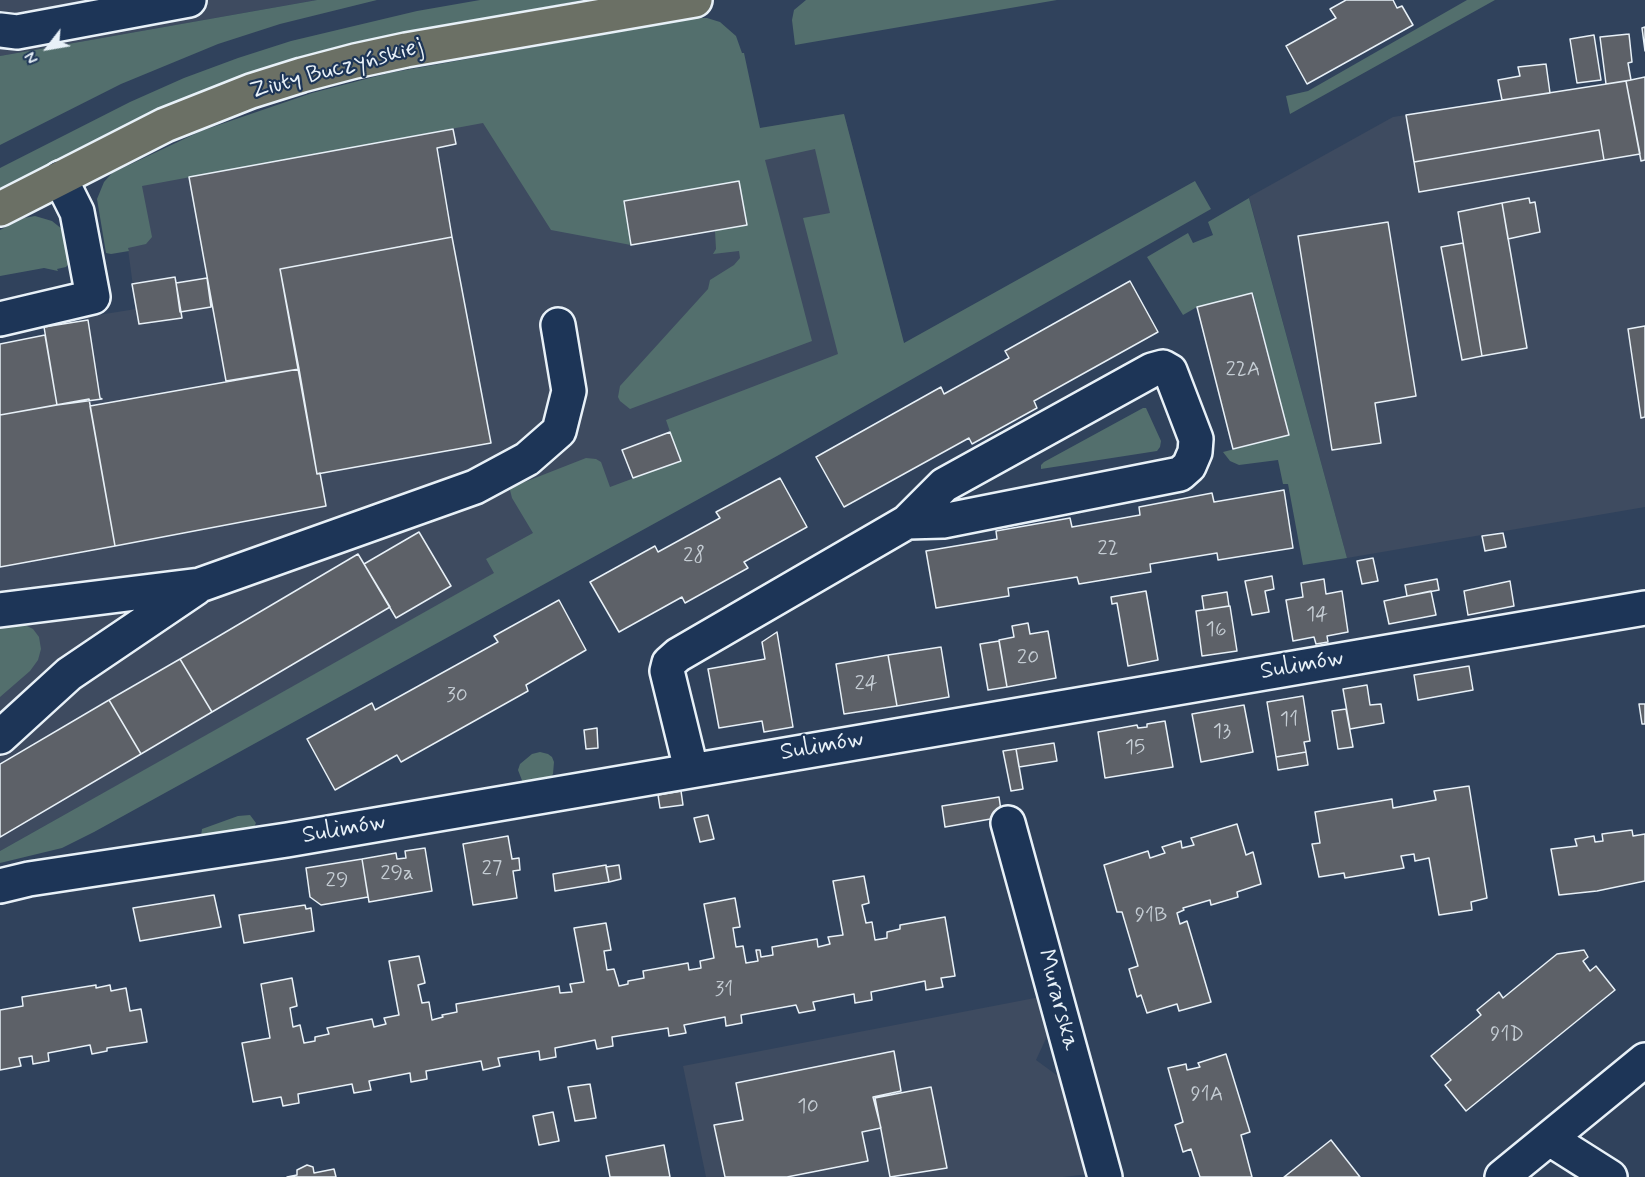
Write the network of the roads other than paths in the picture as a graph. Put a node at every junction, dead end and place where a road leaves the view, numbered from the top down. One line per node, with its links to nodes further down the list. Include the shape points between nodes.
1 (189, 0): 3 (street, via 17,32)
2 (695, 0): 4 (main road, Ziuty Buczyńskiej, via 406,50 302,75 165,125)
3 (0, 30)
4 (60, 178): 5 (main road, Ziuty Buczyńskiej); 6 (street, via 77,212 93,297)
5 (0, 209)
6 (0, 320)
7 (558, 325): 9 (street, via 569,391 559,431 526,459 476,487)
8 (907, 522): 8 (street, via 944,485 1152,370 1163,367 1170,371 1196,439 1189,466 1180,474 943,521); 13 (street, via 669,663 668,678)
9 (200, 585): 11 (street); 12 (street, via 69,675)
10 (1645, 608): 13 (street, Sulimów)
11 (0, 610)
12 (0, 736)
13 (691, 769): 15 (street, Sulimów)
14 (1008, 823): 18 (street, Murarska)
15 (0, 886)
16 (1645, 1059): 17 (street)
17 (1550, 1139): 19 (street); 20 (street)
18 (1105, 1177)
19 (1503, 1177)
20 (1610, 1177)

